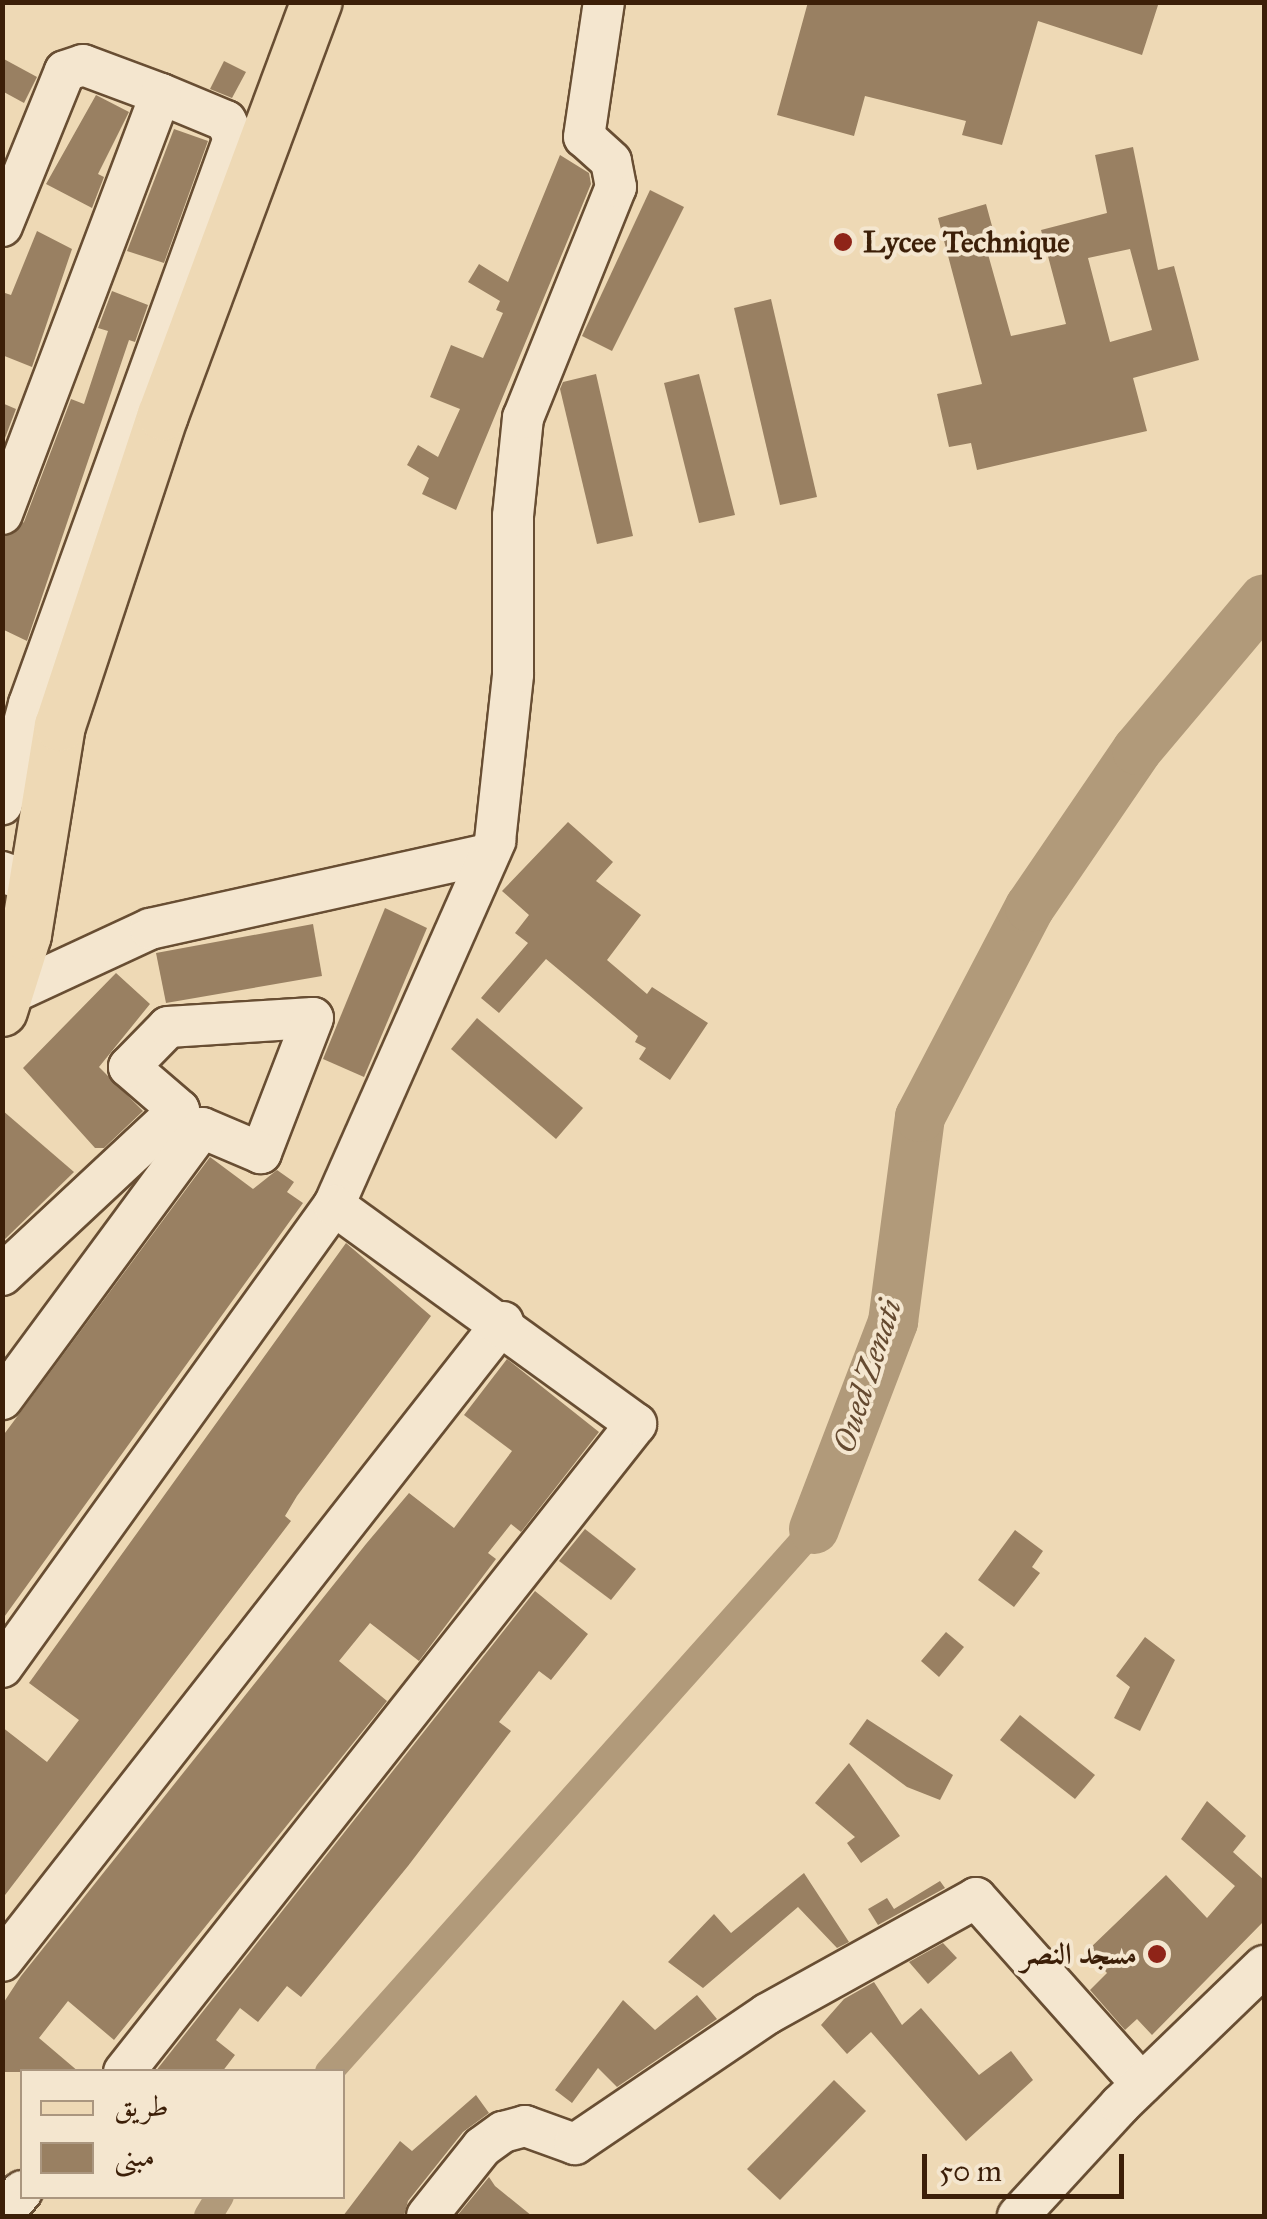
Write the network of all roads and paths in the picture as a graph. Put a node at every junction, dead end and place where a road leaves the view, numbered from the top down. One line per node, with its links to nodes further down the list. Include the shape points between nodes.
1 (317, 2): 8 (main road, via 163,415)
2 (604, 2): 7 (street, via 584,136 611,161 616,187 524,418 515,478 504,796)
3 (161, 94): 4 (street, via 82,64 65,70); 5 (street); 6 (street, via 226,121 234,138 29,704)
4 (2, 226)
5 (2, 514)
6 (2, 804)
7 (488, 854): 9 (street, via 150,929); 10 (street)
8 (17, 877): 9 (main road)
9 (7, 1002)
10 (334, 1205): 12 (street); 14 (street)
11 (2, 1275): 13 (street, via 179,1110 130,1066 168,1026 313,1018 261,1152 202,1128)
12 (503, 1322): 15 (street); 17 (street, via 636,1424)
13 (2, 1399)
14 (2, 1667)
15 (2, 1960)
16 (1264, 1966): 18 (street)
17 (126, 2069)
18 (1142, 2084): 21 (street, via 976,1898 767,2014 575,2144 525,2126 503,2132 482,2147); 22 (street)
19 (20, 2194): 20 (street)
20 (2, 2215)
21 (428, 2216)
22 (1018, 2216)

